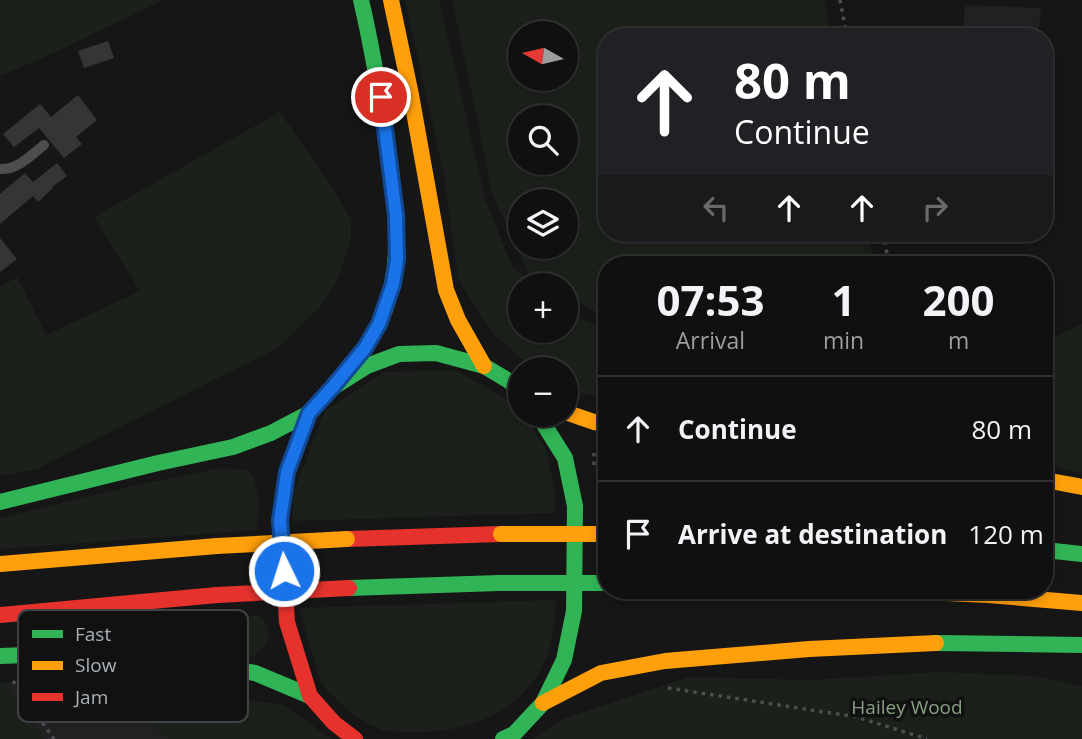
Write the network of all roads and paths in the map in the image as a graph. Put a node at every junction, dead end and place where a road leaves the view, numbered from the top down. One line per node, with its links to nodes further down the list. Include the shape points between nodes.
1 (361, 0): 9 (highway, via 392,172 397,259 379,324)
2 (391, 0): 7 (highway, via 446,290 458,322)
3 (840, 0): 4 (path)
4 (845, 28)
5 (44, 145): 6 (lane, via 19,165)
6 (0, 169)
7 (484, 366): 8 (highway); 9 (highway, via 436,354 399,354 367,366)
8 (508, 380)
9 (332, 388): 10 (highway)
10 (309, 413): 16 (highway, via 233,447); 34 (highway, via 287,472 280,520 287,622)
11 (578, 416): 12 (highway)
12 (598, 423)
13 (546, 427): 35 (highway, via 565,458 575,506 574,611 564,660)
14 (1053, 482): 15 (highway)
15 (1082, 487)
16 (0, 502)
17 (598, 534): 20 (highway, bridge, via 347,539)
18 (1053, 551): 19 (highway)
19 (1082, 554)
20 (0, 564)
21 (598, 583): 24 (highway, bridge, via 349,588)
22 (1035, 599): 23 (highway)
23 (1082, 603)
24 (57, 610)
25 (18, 613): 26 (highway, bridge)
26 (0, 615)
27 (1082, 645): 35 (highway, via 953,642 665,661 601,673)
28 (18, 655): 29 (highway)
29 (0, 656)
30 (248, 672): 34 (highway)
31 (8, 675): 33 (path)
32 (659, 687): 40 (path, via 856,717)
33 (18, 689)
34 (310, 696): 38 (highway)
35 (543, 703): 39 (highway, via 514,734)
36 (42, 722): 37 (path)
37 (54, 739)
38 (355, 739)
39 (503, 739)
40 (927, 739)

